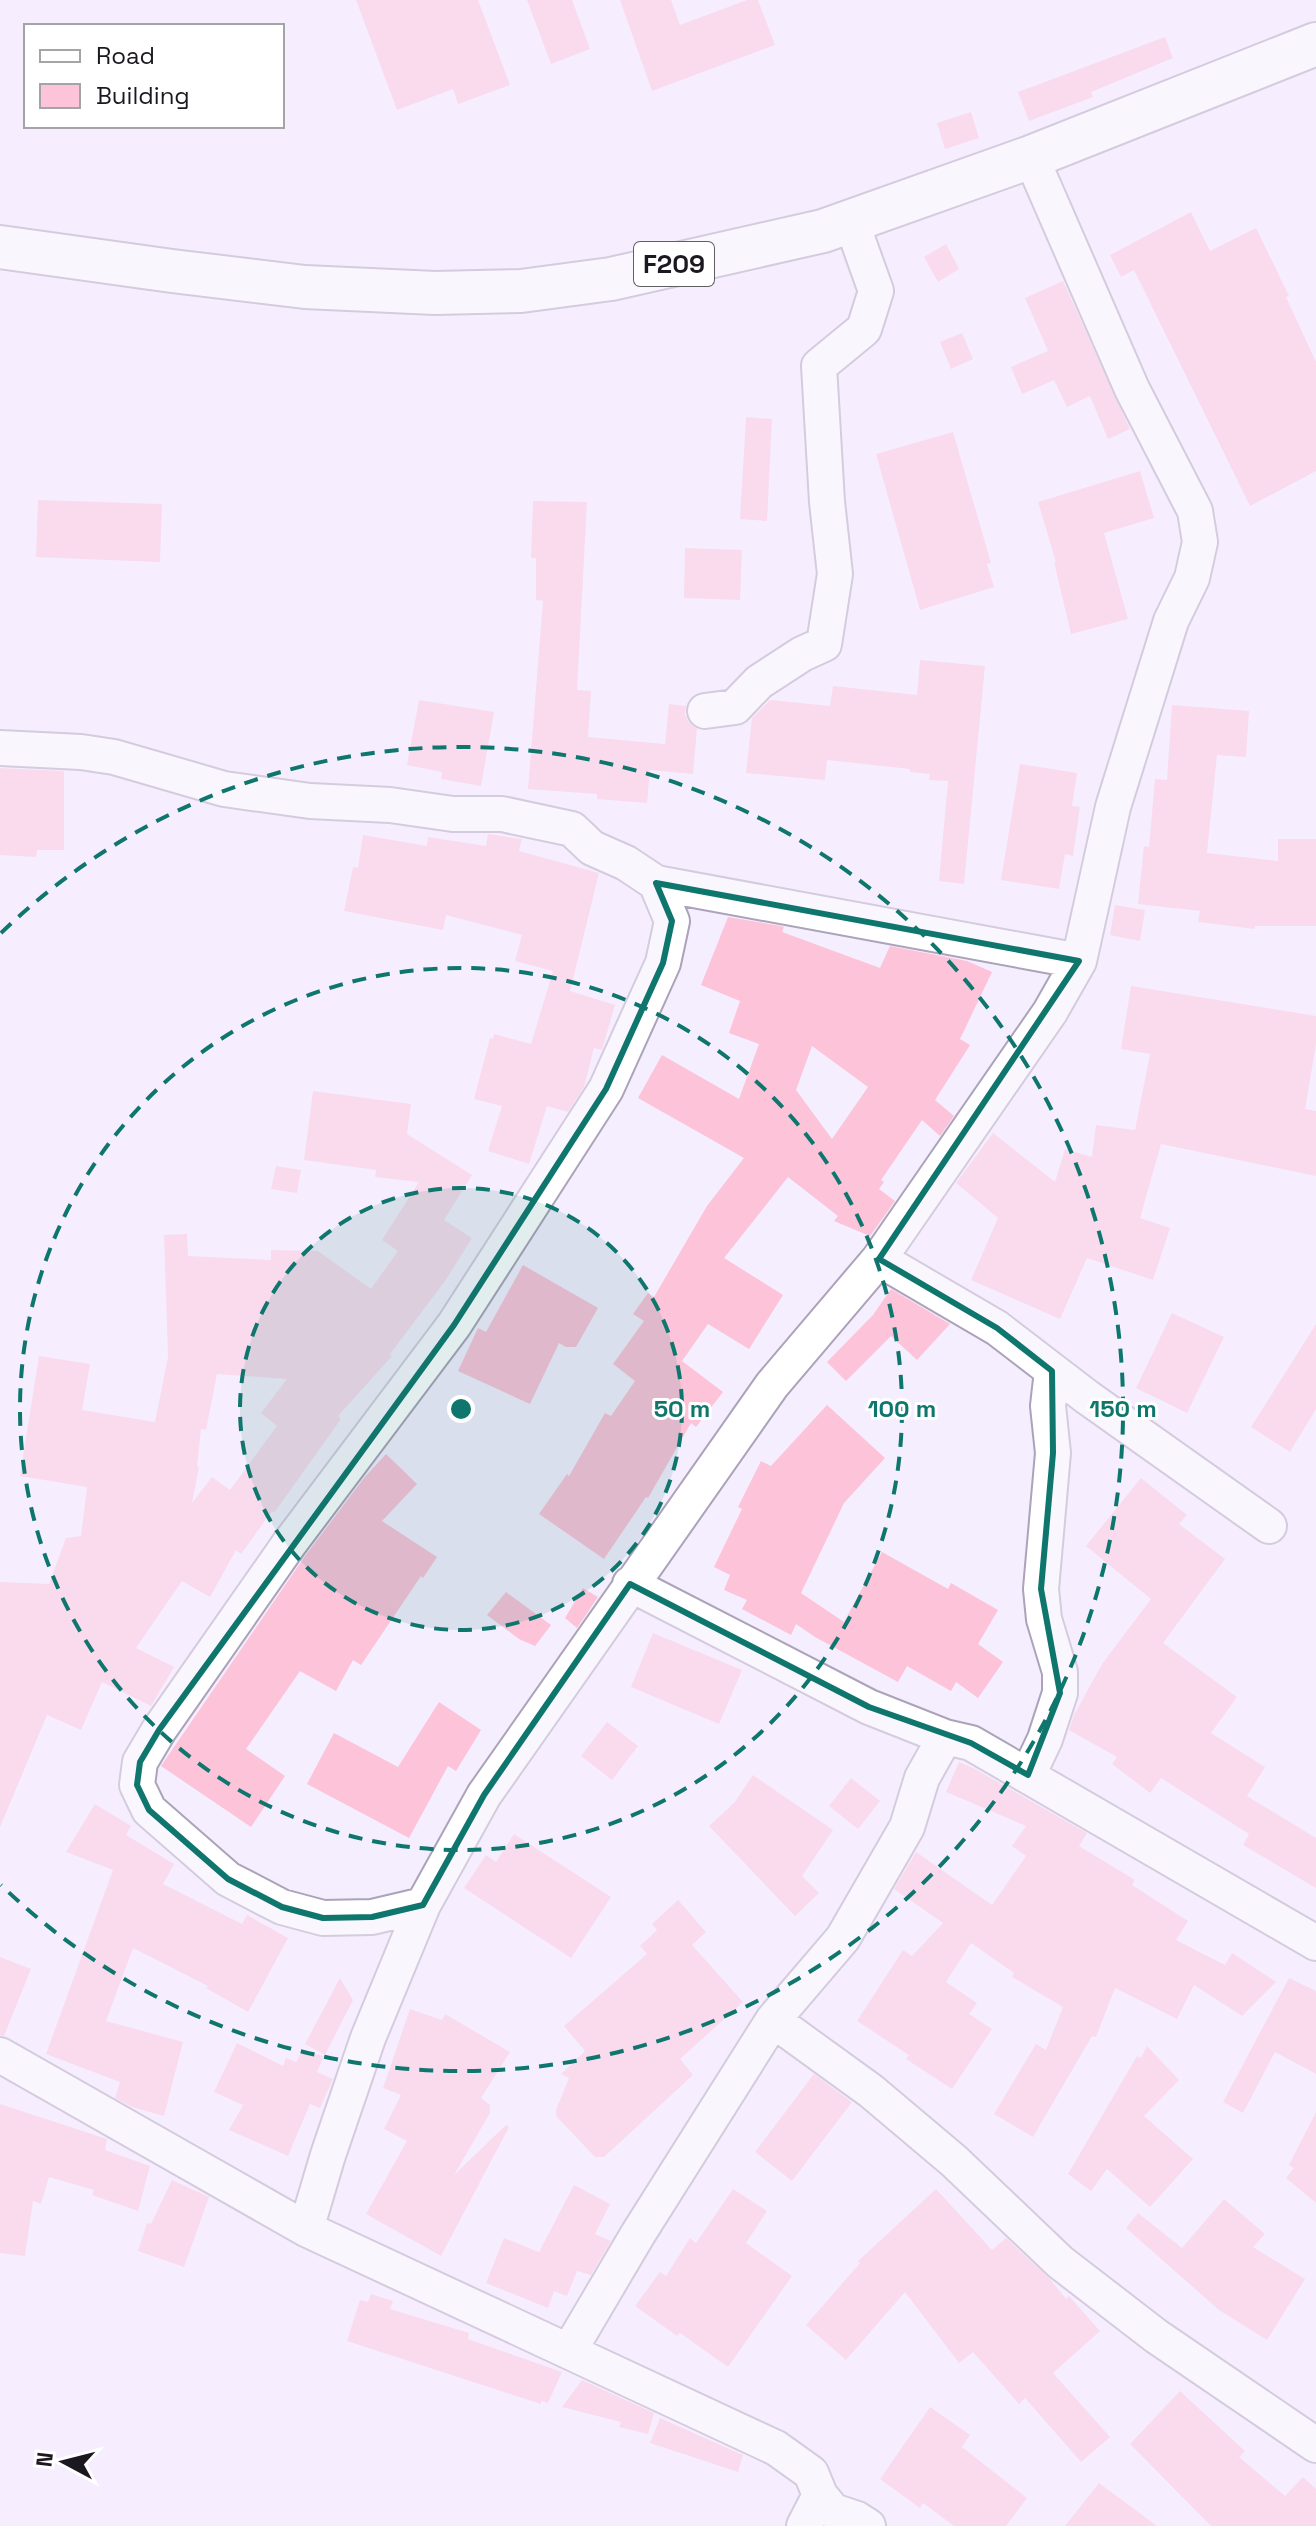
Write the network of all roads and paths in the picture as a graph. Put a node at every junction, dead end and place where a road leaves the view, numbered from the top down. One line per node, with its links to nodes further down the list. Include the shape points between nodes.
1 (1316, 44): 2 (main road, F209)
2 (1031, 157): 3 (main road, F209); 8 (street, via 1132,389 1195,511 1200,542 1113,807)
3 (851, 221): 4 (main road, F209, via 611,279 464,293 305,287); 5 (street, via 876,291 864,329 819,366 835,574 824,644 759,682 735,707)
4 (0, 247)
5 (705, 711)
6 (0, 748): 7 (street, via 114,757 224,789 310,801 502,814 572,829 592,848)
7 (656, 883): 8 (street); 15 (street, via 672,921 663,963 606,1089 454,1325 289,1544 140,1762 137,1785 149,1810 228,1879 282,1907 323,1918 372,1917)
8 (1079, 961): 9 (street, via 1050,1012)
9 (879, 1259): 10 (street, via 997,1328); 12 (street, via 772,1385)
10 (1052, 1371): 11 (street); 14 (street, via 1048,1406 1053,1453 1041,1589 1060,1693)
11 (1269, 1526)
12 (630, 1584): 13 (street, via 869,1707); 15 (street, via 484,1795)
13 (945, 1737): 14 (street, via 971,1743); 17 (street, via 922,1778 907,1827 843,1938)
14 (1028, 1775): 16 (street)
15 (423, 1905): 19 (street, via 368,2038)
16 (1316, 1943)
17 (773, 2020): 20 (street); 21 (street, via 871,2091 1060,2262 1156,2336)
18 (0, 2055): 19 (street)
19 (306, 2229): 20 (street)
20 (569, 2351): 22 (street, via 776,2448 811,2473)
21 (1316, 2445)
22 (820, 2495): 23 (street); 24 (street, via 833,2511)
23 (804, 2526)
24 (868, 2526)

